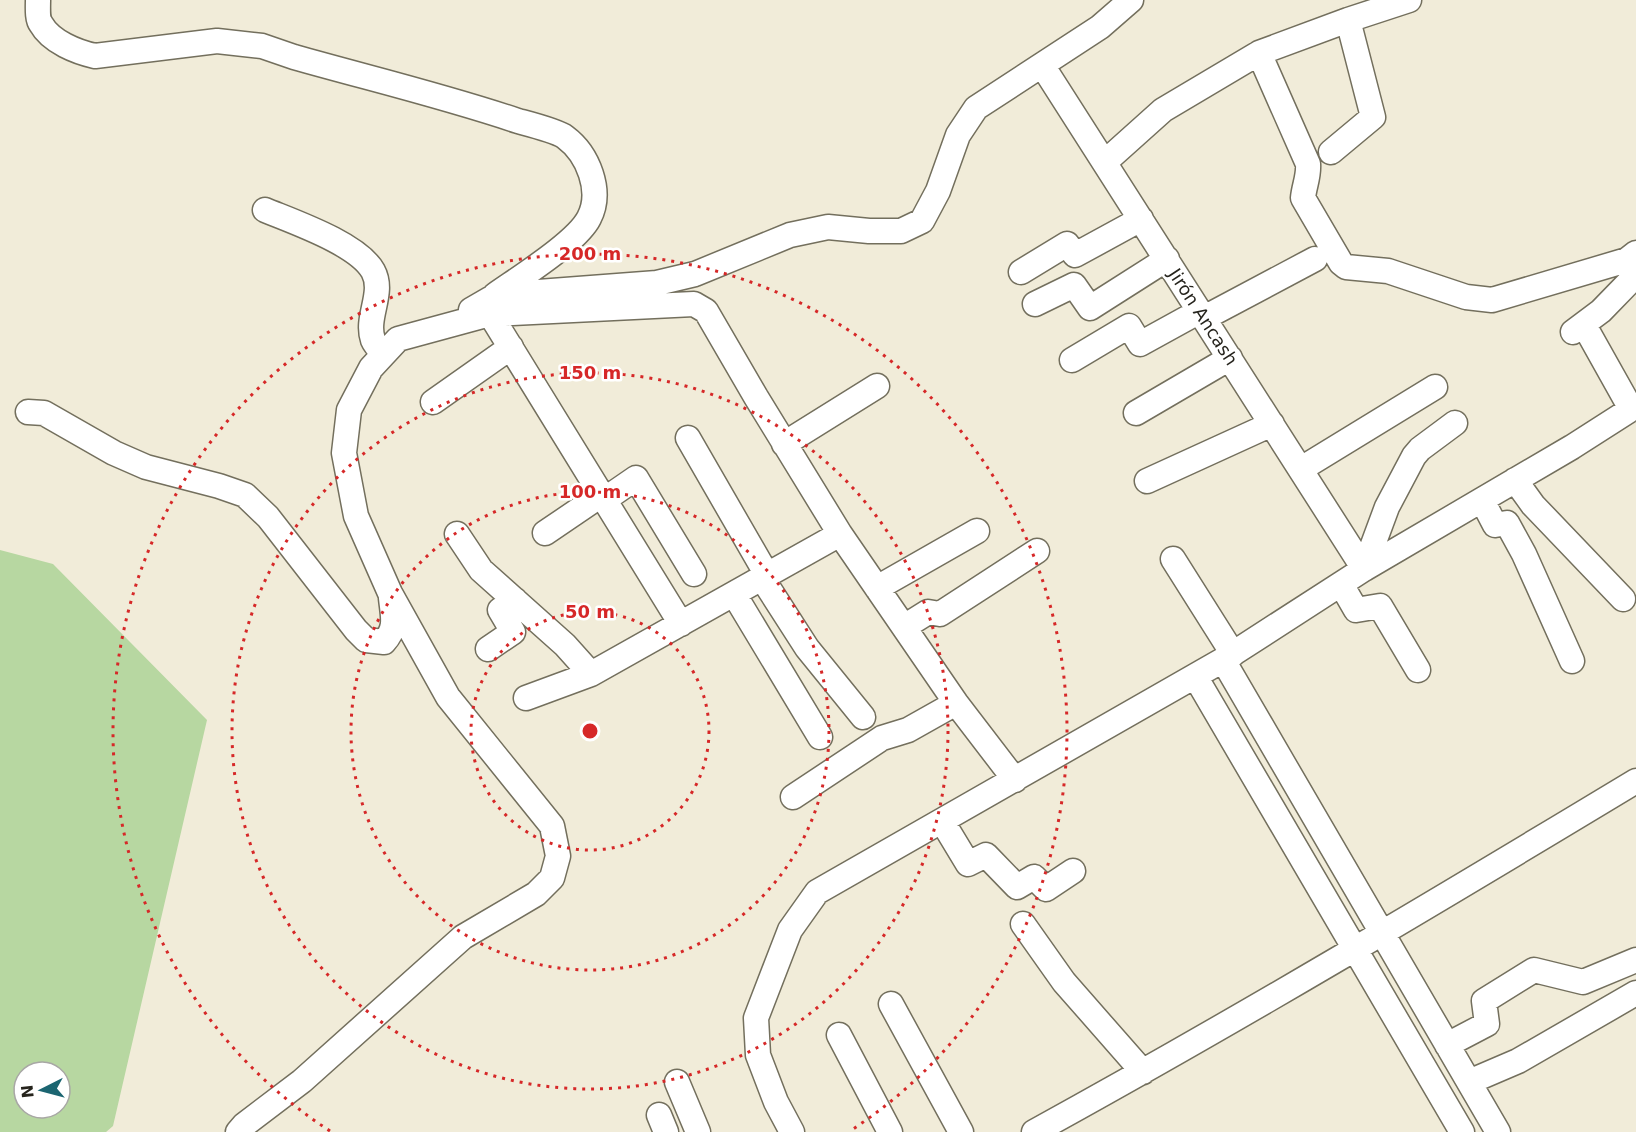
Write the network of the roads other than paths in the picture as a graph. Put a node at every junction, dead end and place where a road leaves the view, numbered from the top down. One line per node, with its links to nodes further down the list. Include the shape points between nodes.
1 (38, 0): 17 (street, via 40,24 58,42 95,56 217,42 262,46 564,136 592,175 595,197 590,216 580,232)
2 (1131, 0): 6 (street, via 1100,27)
3 (1409, 0): 4 (street)
4 (1348, 20): 5 (street); 7 (street, via 1373,117)
5 (1259, 53): 8 (street, via 1163,110); 11 (street, via 1308,164 1303,198 1346,267 1388,272 1466,297 1492,300 1627,260)
6 (1042, 64): 8 (street, Jirón Ancash); 17 (street, via 976,108 958,135 938,191 922,221 902,231 828,227 790,235 695,274 657,283 512,294)
7 (1331, 152)
8 (1105, 162): 10 (street, Jirón Ancash)
9 (265, 210): 20 (street, via 345,244 373,270 377,292 371,330 373,342)
10 (1141, 219): 12 (street, Jirón Ancash); 14 (street, via 1075,255 1067,244)
11 (1636, 253)
12 (1167, 259): 16 (street, via 1090,308 1074,285); 18 (street, Jirón Ancash)
13 (1315, 259): 18 (street)
14 (1021, 272)
15 (1636, 275): 26 (street, via 1579,328)
16 (1035, 304)
17 (490, 306): 19 (street); 20 (street, via 446,326 399,339); 32 (street, via 694,304 706,310)
18 (1202, 315): 21 (street, Jirón Ancash); 22 (street, via 1140,344 1129,326)
19 (511, 347): 25 (street); 36 (street)
20 (384, 354): 49 (street, via 371,368 349,410 344,453 356,516)
21 (1230, 358): 28 (street); 30 (street, Jirón Ancash)
22 (1072, 360)
23 (877, 386): 32 (street)
24 (1435, 387): 33 (street)
25 (433, 402)
26 (1633, 408): 34 (street)
27 (28, 412): 49 (street, via 44,413 146,467 245,495 268,517 366,640 384,642 391,634 394,623)
28 (1136, 413)
29 (1455, 423): 44 (street, via 1414,456 1387,507)
30 (1272, 424): 33 (street, Jirón Ancash); 35 (street)
31 (688, 438): 46 (street)
32 (784, 444): 41 (street)
33 (1300, 469): 44 (street, Jirón Ancash)
34 (1515, 480): 37 (street); 51 (street, via 1533,505)
35 (1147, 481)
36 (603, 497): 39 (street); 45 (street, via 636,478); 53 (street)
37 (1482, 500): 44 (street); 57 (street, via 1495,525 1507,523)
38 (977, 531): 48 (street)
39 (545, 533)
40 (457, 534): 52 (street, via 481,570)
41 (840, 534): 46 (street); 48 (street)
42 (1037, 551): 54 (street, via 940,614 928,612)
43 (1173, 559): 56 (street)
44 (1364, 569): 47 (street)
45 (694, 574)
46 (765, 576): 50 (street); 63 (street, via 807,648)
47 (1341, 584): 56 (street); 58 (street, via 1356,610 1380,606)
48 (877, 588): 54 (street)
49 (390, 593): 83 (street, via 448,697 552,826 558,856 552,878 536,894 463,937 302,1081)
50 (734, 594): 53 (street); 64 (street)
51 (1623, 599)
52 (514, 600): 55 (street, via 500,610 513,632); 59 (street)
53 (681, 624): 59 (street)
54 (904, 627): 62 (street)
55 (488, 649)
56 (1228, 657): 60 (street); 71 (street)
57 (1572, 661)
58 (1418, 670)
59 (591, 674): 61 (street)
60 (1195, 676): 65 (street); 72 (street)
61 (526, 698)
62 (956, 703): 65 (street); 67 (street, via 908,730 882,738)
63 (863, 717)
64 (820, 737)
65 (1015, 780): 68 (street)
66 (1636, 781): 71 (street)
67 (793, 797)
68 (942, 821): 69 (street, via 968,864 986,855 1017,887 1034,877 1046,889); 85 (street, via 817,892 790,930 756,1018 758,1055)
69 (1073, 871)
70 (1023, 924): 78 (street, via 1077,998)
71 (1382, 934): 72 (street); 77 (street)
72 (1355, 949): 78 (street); 82 (street)
73 (1636, 960): 77 (street, via 1583,982 1534,970 1484,1001 1487,1024)
74 (1636, 993): 80 (street, via 1518,1061)
75 (891, 1004): 87 (street)
76 (839, 1035): 86 (street)
77 (1447, 1045): 80 (street)
78 (1143, 1072): 88 (street)
79 (677, 1082): 84 (street)
80 (1469, 1082): 81 (street)
81 (1493, 1123): 82 (street)
82 (1461, 1131)
83 (238, 1132)
84 (698, 1132)
85 (792, 1132)
86 (890, 1132)
87 (961, 1132)
88 (1034, 1132)

